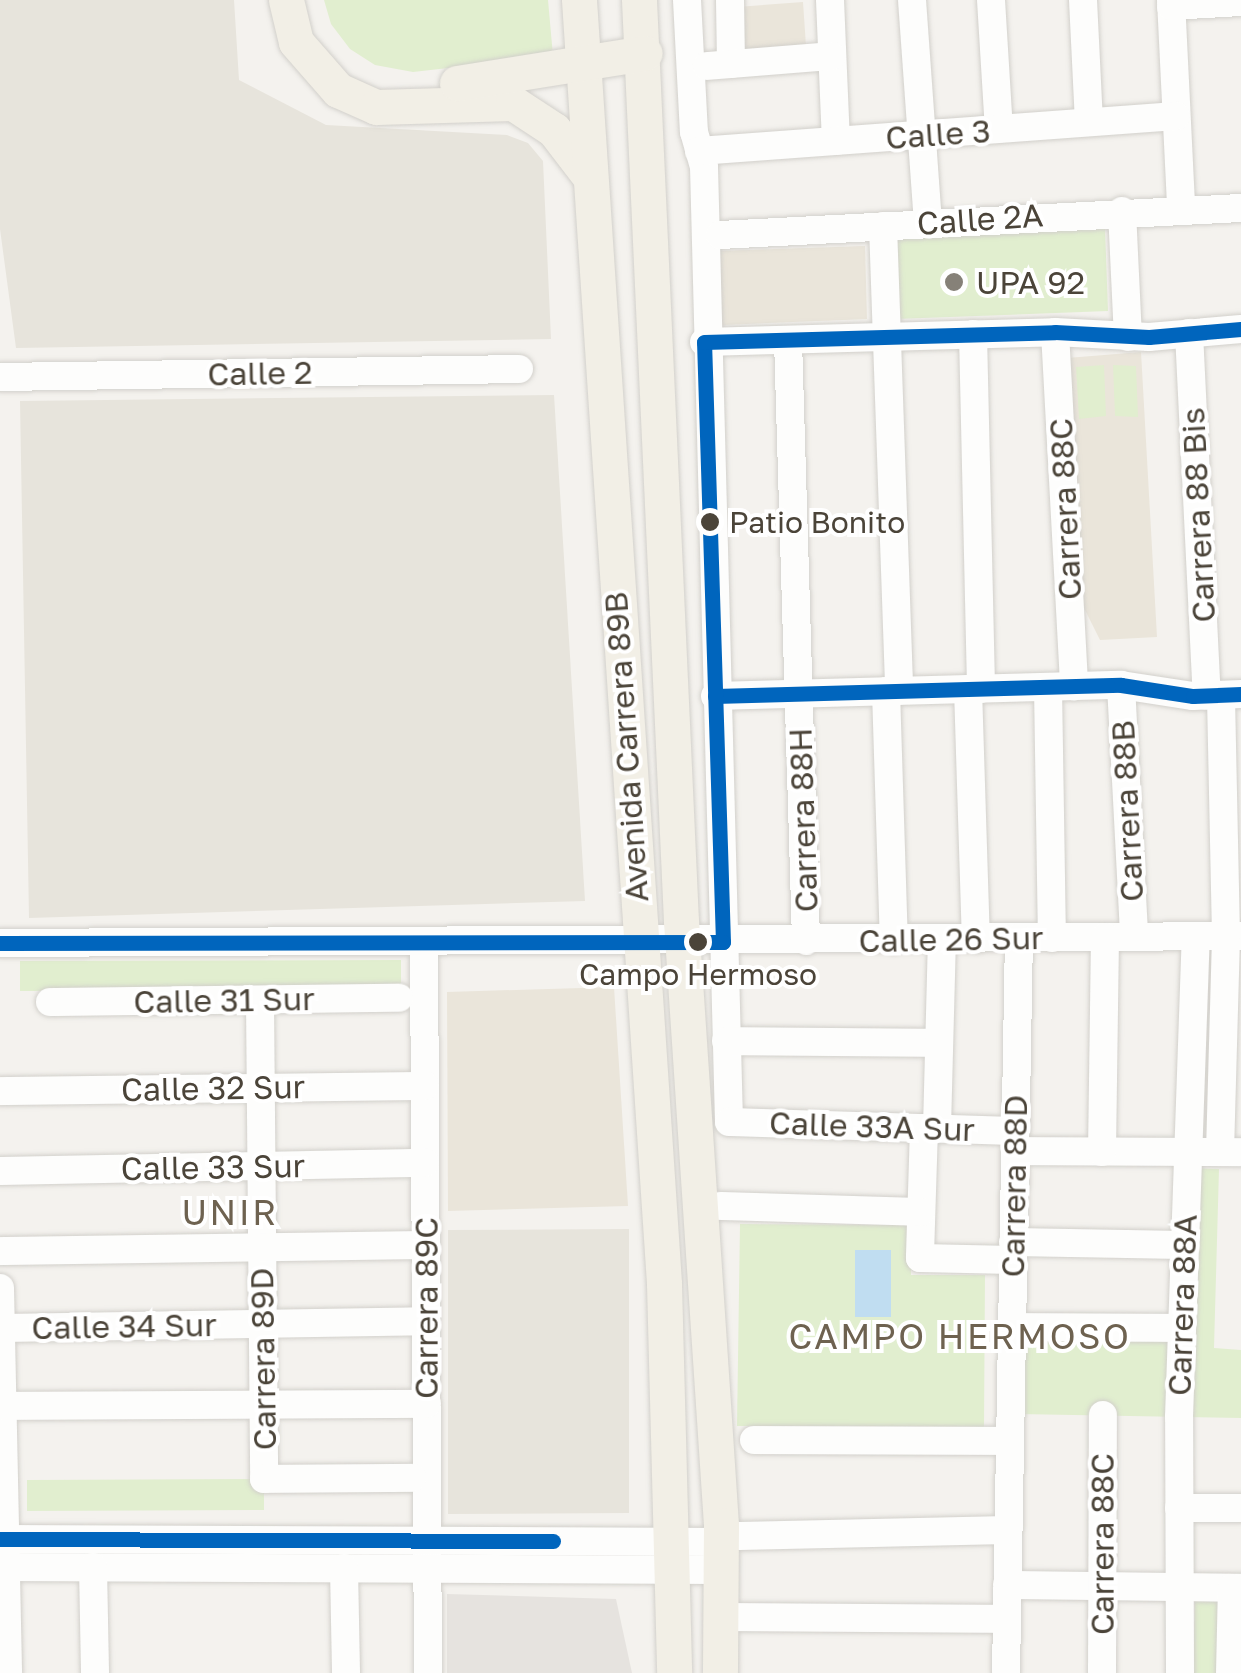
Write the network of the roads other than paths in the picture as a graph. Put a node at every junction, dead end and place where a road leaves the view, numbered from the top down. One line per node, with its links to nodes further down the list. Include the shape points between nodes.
1 (286, 0): 22 (main road, via 302,52 338,90 376,107 513,103 554,130)
2 (309, 0): 15 (main road, via 315,28 338,63 381,85 438,86)
3 (579, 0): 15 (main road, Avenida Carrera 89B)
4 (639, 0): 13 (main road, Avenida Carrera 89B)
5 (687, 0): 21 (street)
6 (730, 0): 14 (street, via 719,65)
7 (830, 0): 14 (street)
8 (912, 0): 19 (street)
9 (991, 0): 18 (street)
10 (1083, 0): 17 (street)
11 (1241, 2): 12 (street)
12 (1171, 3): 16 (street)
13 (645, 53): 15 (main road); 58 (main road, Avenida Carrera 89B)
14 (832, 56): 20 (street)
15 (584, 63): 22 (main road, Avenida Carrera 89B)
16 (1176, 116): 17 (street, Calle 3); 23 (street)
17 (1089, 122): 18 (street, Calle 3)
18 (999, 129): 19 (street, Calle 3)
19 (922, 135): 20 (street, Calle 3); 26 (street)
20 (836, 141): 21 (street, Calle 3)
21 (699, 151): 36 (street)
22 (590, 177): 57 (main road, Avenida Carrera 89B)
23 (1180, 207): 24 (street, Calle 2A); 25 (street, Calle 2A)
24 (1241, 208)
25 (1122, 211): 26 (street, Calle 2A); 34 (street)
26 (928, 223): 27 (street, Calle 2A)
27 (883, 226): 28 (street, Calle 2A); 33 (street)
28 (720, 235)
29 (1241, 329): 31 (street)
30 (1056, 332): 32 (street); 34 (street); 40 (street, Carrera 88C)
31 (1189, 333): 34 (street); 44 (street, Carrera 88 Bis)
32 (973, 334): 33 (street); 41 (street)
33 (887, 337): 35 (street); 42 (street)
34 (1128, 337)
35 (788, 340): 36 (street); 43 (street, Carrera 88H)
36 (704, 342): 45 (street)
37 (520, 370): 38 (street, Calle 2)
38 (0, 377)
39 (1120, 685): 40 (street); 44 (street); 49 (street, Carrera 88B)
40 (1061, 687): 41 (street); 51 (street, Carrera 88C)
41 (975, 689): 42 (street); 53 (street)
42 (892, 691): 43 (street); 54 (street)
43 (798, 694): 45 (street); 55 (street, Carrera 88H)
44 (1223, 695): 47 (street, Carrera 88 Bis)
45 (715, 696): 59 (street)
46 (1196, 936): 47 (street, Calle 26 Sur); 49 (street, Calle 26 Sur); 73 (street, Carrera 88A)
47 (1234, 936): 72 (street, Carrera 88 Bis)
48 (1104, 937): 49 (street, Calle 26 Sur); 51 (street, Calle 26 Sur); 71 (street)
49 (1134, 937)
50 (1019, 938): 51 (street, Calle 26 Sur); 53 (street, Calle 26 Sur); 70 (street, Carrera 88D)
51 (1052, 938)
52 (942, 939): 53 (street, Calle 26 Sur); 54 (street, Calle 26 Sur); 65 (street)
53 (976, 939)
54 (894, 940): 55 (street, Calle 26 Sur)
55 (806, 941): 59 (street, Calle 26 Sur)
56 (424, 942): 57 (street, Calle 26 Sur); 60 (street, Calle 26 Sur); 66 (street, Carrera 89C)
57 (639, 942): 58 (street, Calle 26 Sur); 103 (main road, Avenida Carrera 89B, via 664,1284)
58 (682, 942): 59 (street, Calle 26 Sur); 100 (main road, Avenida Carrera 89B)
59 (723, 942): 64 (street)
60 (0, 943)
61 (399, 998): 62 (street, Calle 31 Sur)
62 (260, 1000): 63 (street, Calle 31 Sur); 67 (street, Carrera 89D)
63 (50, 1002)
64 (726, 1041): 65 (street); 69 (street, Calle 33A Sur, via 729,1122)
65 (939, 1043): 69 (street)
66 (425, 1086): 67 (street, Calle 32 Sur); 74 (street, Carrera 89C)
67 (260, 1088): 68 (street, Calle 32 Sur); 75 (street, Carrera 89D)
68 (0, 1091)
69 (931, 1128): 70 (street, Calle 33A Sur); 78 (street)
70 (1015, 1141): 71 (street, Calle 33A Sur); 83 (street, Carrera 88D)
71 (1102, 1152): 73 (street, Calle 33A Sur)
72 (1230, 1152): 73 (street, Calle 33A Sur)
73 (1187, 1153): 80 (street, Carrera 88A)
74 (426, 1163): 75 (street, Calle 33 Sur); 79 (street, Carrera 89C)
75 (261, 1166): 76 (street, Calle 33 Sur); 81 (street, Carrera 89D)
76 (0, 1171)
77 (720, 1206): 78 (street)
78 (921, 1212): 83 (street, via 920,1258)
79 (426, 1245): 81 (street); 85 (street, Carrera 89C)
80 (1183, 1245): 83 (street); 89 (street, Carrera 88A)
81 (262, 1247): 82 (street); 86 (street, Carrera 89D)
82 (0, 1251)
83 (1013, 1251): 87 (street, Carrera 88D)
84 (0, 1288): 88 (street)
85 (426, 1321): 86 (street, Calle 34 Sur); 91 (street, Carrera 89C)
86 (263, 1324): 88 (street, Calle 34 Sur); 90 (street, Carrera 89D)
87 (1012, 1326): 89 (street); 95 (street, Carrera 88D)
88 (1, 1328): 92 (street)
89 (1182, 1328): 97 (street, Carrera 88A)
90 (263, 1404): 91 (street); 92 (street); 96 (street, Carrera 89D, via 264,1479)
91 (427, 1404): 102 (street, Carrera 89C)
92 (2, 1406): 101 (street)
93 (1102, 1415): 107 (street, Carrera 88C)
94 (754, 1440): 95 (street)
95 (1010, 1441): 99 (street, Carrera 88D)
96 (412, 1478)
97 (1178, 1508): 98 (street); 108 (street, Carrera 88A)
98 (1241, 1508)
99 (1008, 1530): 100 (street); 106 (street, Carrera 88D)
100 (727, 1549): 103 (street); 117 (main road, Avenida Carrera 89B)
101 (3, 1553): 102 (street); 104 (street); 112 (street)
102 (428, 1555): 103 (street); 105 (street); 115 (street, Carrera 89C)
103 (672, 1556): 116 (main road, Avenida Carrera 89B)
104 (93, 1568): 105 (street); 113 (street)
105 (344, 1568): 114 (street)
106 (1008, 1585): 107 (street); 111 (street, Carrera 88D)
107 (1102, 1586): 108 (street); 119 (street, Carrera 88C)
108 (1180, 1587): 109 (street); 120 (street, Carrera 88A)
109 (1236, 1588): 121 (street)
110 (737, 1617): 111 (street)
111 (1006, 1619): 118 (street, Carrera 88D)
112 (8, 1673)
113 (95, 1673)
114 (346, 1673)
115 (428, 1673)
116 (674, 1673)
117 (720, 1673)
118 (1006, 1673)
119 (1102, 1673)
120 (1180, 1673)
121 (1230, 1673)

